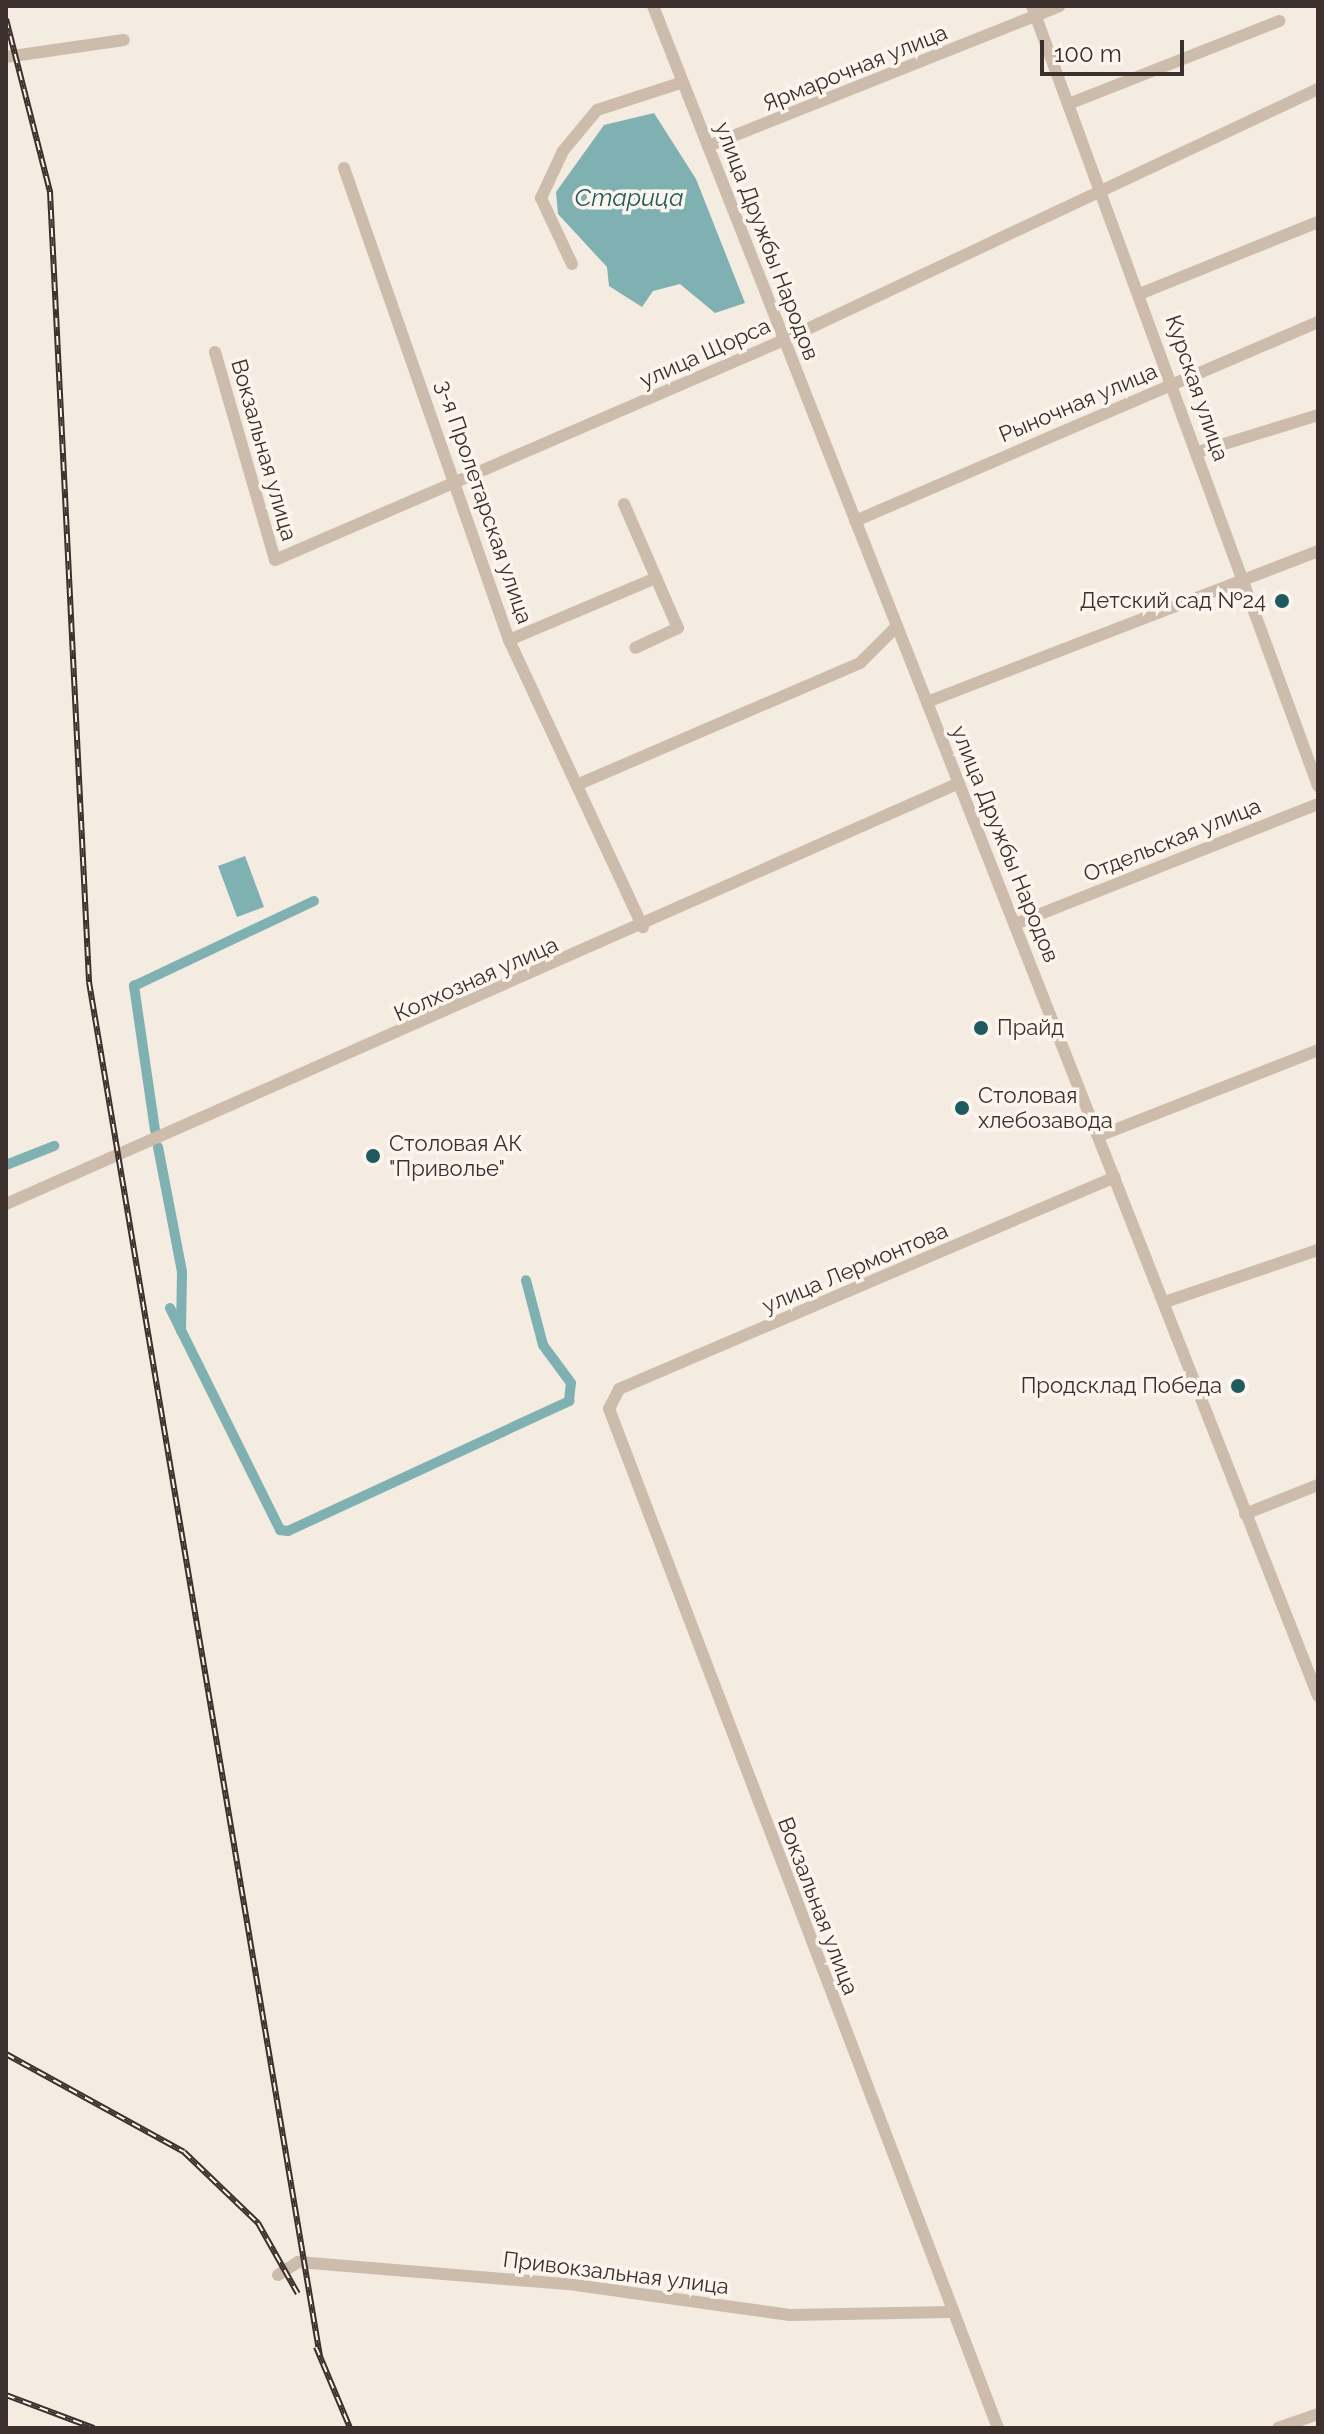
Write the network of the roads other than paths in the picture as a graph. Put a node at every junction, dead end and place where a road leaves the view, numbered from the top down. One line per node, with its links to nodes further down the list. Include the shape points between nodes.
1 (653, 6): 7 (street, улица Дружбы Народов)
2 (1059, 6): 3 (street, Ярмарочная улица)
3 (1034, 10): 9 (street, Курская улица); 10 (street, Ярмарочная улица)
4 (1279, 21): 9 (street)
5 (124, 40): 6 (street)
6 (6, 57)
7 (683, 82): 10 (street, улица Дружбы Народов); 14 (street, via 597,110 563,151 541,198)
8 (1318, 89): 12 (street, улица Щорса)
9 (1071, 103): 12 (street, Курская улица)
10 (708, 146): 17 (street, улица Дружбы Народов)
11 (344, 168): 22 (street, 3-я Пролетарская улица)
12 (1103, 185): 15 (street, Курская улица); 17 (street, улица Щорса)
13 (1318, 222): 15 (street)
14 (572, 264)
15 (1142, 293): 19 (street, Курская улица)
16 (1318, 322): 19 (street, Рыночная улица)
17 (784, 340): 22 (street, улица Щорса); 24 (street, улица Дружбы Народов)
18 (215, 352): 26 (street, Вокзальная улица)
19 (1175, 383): 21 (street, Курская улица); 24 (street, Рыночная улица)
20 (1318, 415): 21 (street)
21 (1198, 452): 28 (street, Курская улица)
22 (456, 484): 26 (street, улица Щорса); 30 (street, 3-я Пролетарская улица)
23 (624, 504): 27 (street)
24 (855, 521): 29 (street, улица Дружбы Народов)
25 (1318, 551): 28 (street)
26 (275, 560)
27 (656, 578): 30 (street); 31 (street, via 678,628)
28 (1241, 581): 32 (street); 35 (street, Курская улица)
29 (896, 627): 32 (street, улица Дружбы Народов); 34 (street, via 860,663)
30 (509, 640): 34 (street, 3-я Пролетарская улица)
31 (635, 648)
32 (927, 702): 33 (street, улица Дружбы Народов)
33 (959, 783): 37 (street, улица Дружбы Народов); 40 (street, Колхозная улица)
34 (579, 784): 40 (street, 3-я Пролетарская улица)
35 (1318, 786)
36 (1318, 804): 38 (street, Отдельская улица)
37 (1007, 902): 38 (street, via 1021,913); 39 (street, улица Дружбы Народов)
38 (1042, 913): 39 (street, Отдельская улица); 41 (street, via 1028,930)
39 (1015, 924): 41 (street, улица Дружбы Народов)
40 (643, 927): 45 (street, Колхозная улица)
41 (1028, 955): 43 (street, улица Дружбы Народов)
42 (1318, 1050): 43 (street)
43 (1099, 1136): 44 (street, улица Дружбы Народов)
44 (1115, 1177): 47 (street, улица Дружбы Народов); 48 (street, улица Лермонтова)
45 (6, 1204)
46 (1318, 1250): 47 (street)
47 (1165, 1302): 50 (street, улица Дружбы Народов)
48 (611, 1396): 53 (street, Вокзальная улица, via 619,1441)
49 (1318, 1485): 50 (street)
50 (1245, 1514): 51 (street, улица Дружбы Народов)
51 (1317, 1693)
52 (278, 2275): 53 (street, Привокзальная улица, via 298,2262 576,2285 790,2315)
53 (952, 2312): 55 (street, Вокзальная улица)
54 (1318, 2414): 56 (street)
55 (998, 2428)
56 (1278, 2428)

